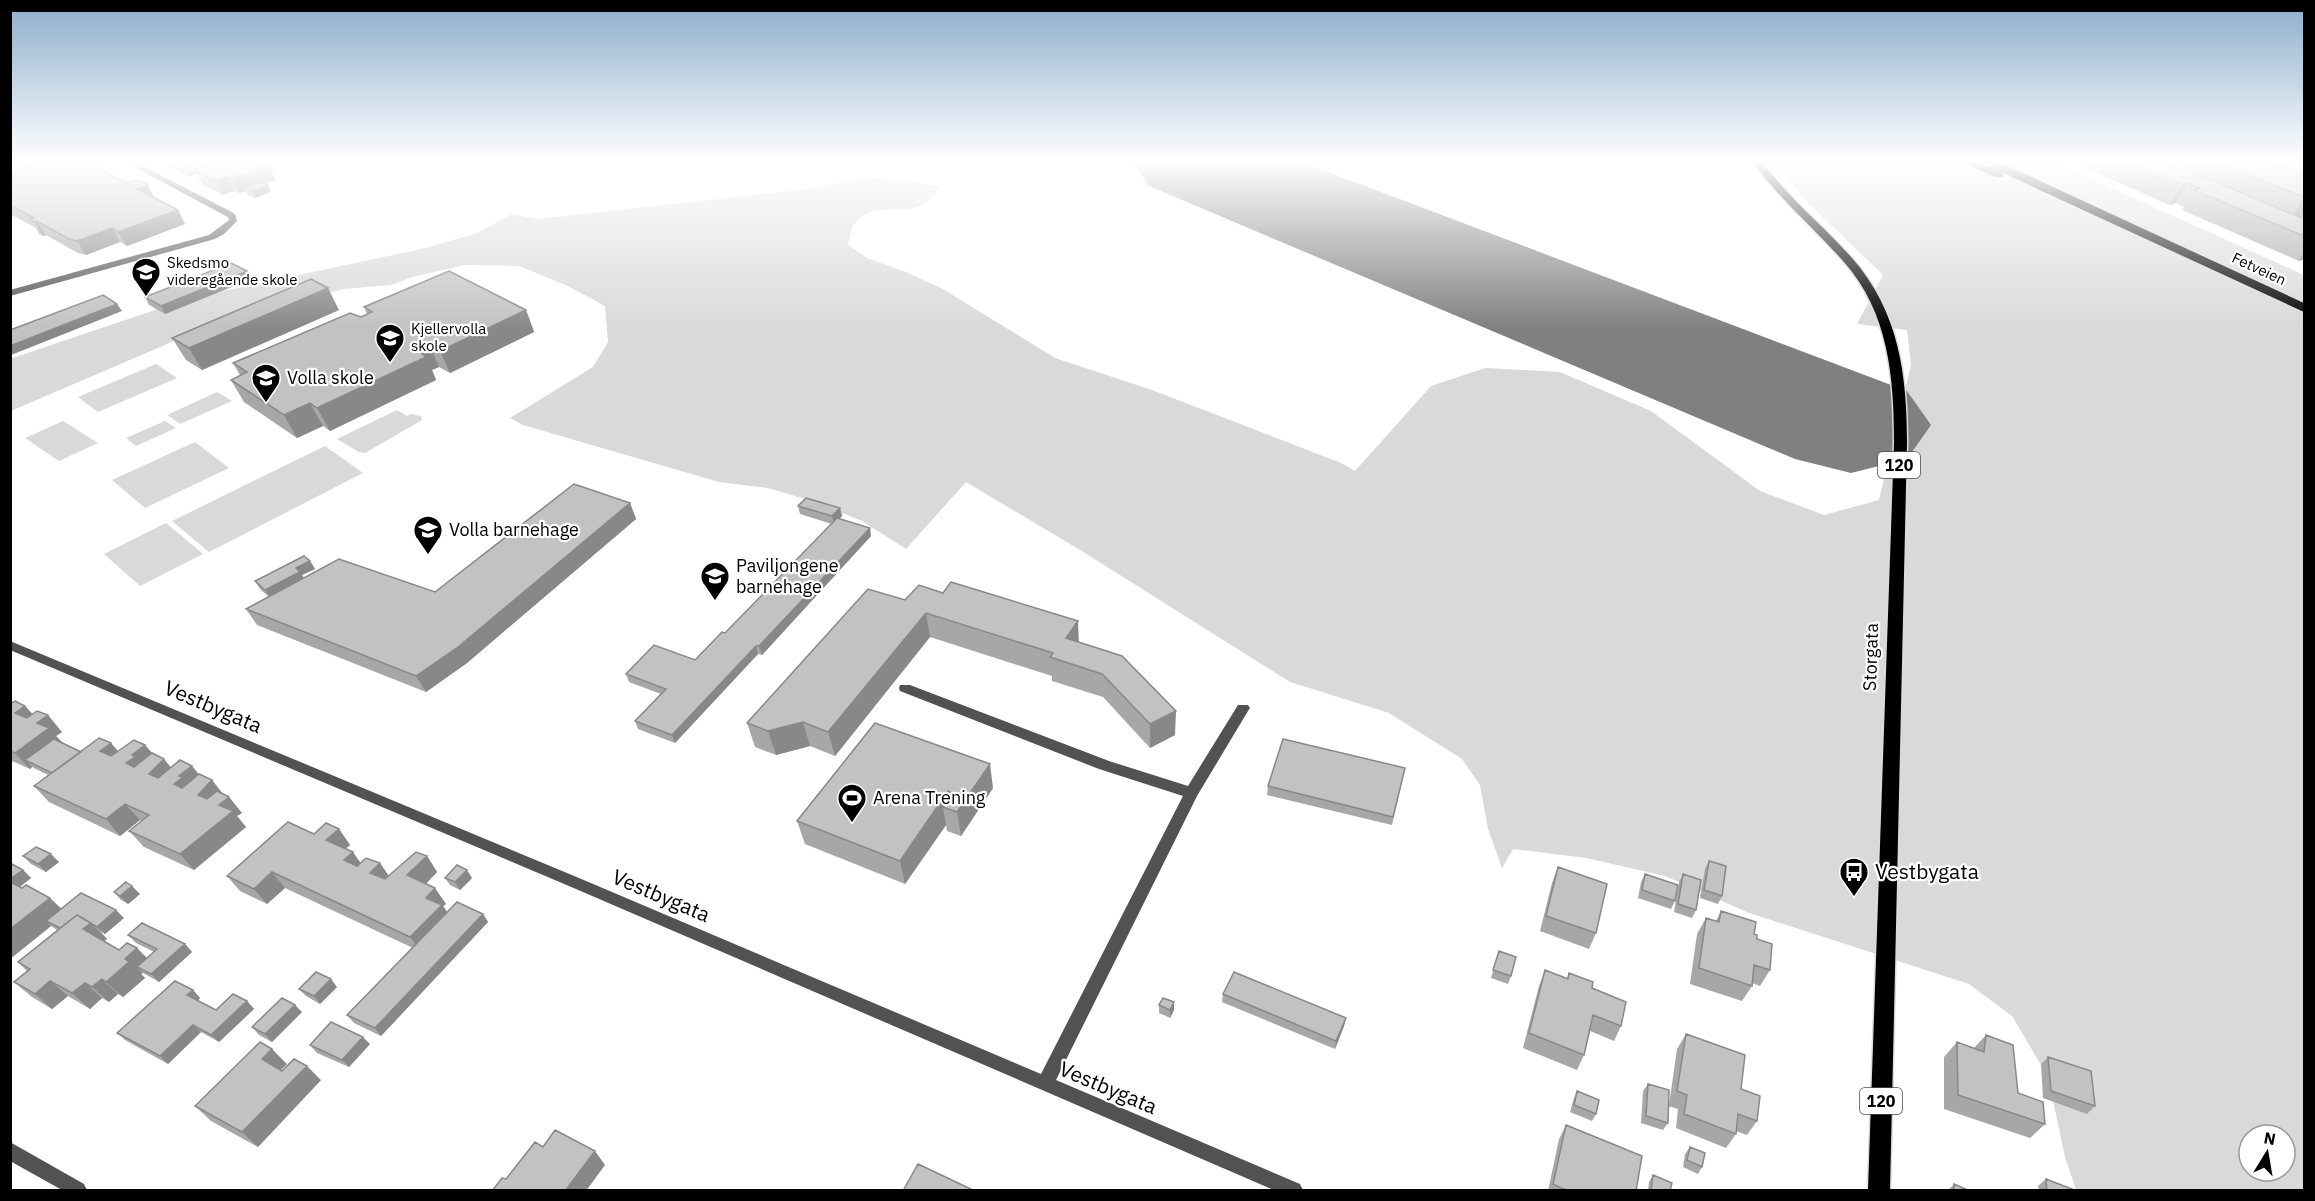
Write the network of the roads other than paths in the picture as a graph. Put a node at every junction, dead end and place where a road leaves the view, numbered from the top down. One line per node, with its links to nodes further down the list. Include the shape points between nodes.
1 (232, 217): 4 (street, via 233,221 212,237)
2 (1804, 217): 14 (main road, Storgata / 120, via 1866,282 1880,304 1897,356 1899,508)
3 (2105, 217): 5 (highway, Fetveien)
4 (10, 293)
5 (2304, 308)
6 (10, 645): 10 (street, Vestbygata)
7 (905, 688): 9 (street, via 1104,765)
8 (1243, 708): 9 (street)
9 (1191, 793): 10 (street)
10 (1045, 1084): 13 (street, Vestbygata)
11 (10, 1151): 12 (street)
12 (78, 1191)
13 (1294, 1191)
14 (1879, 1191)

